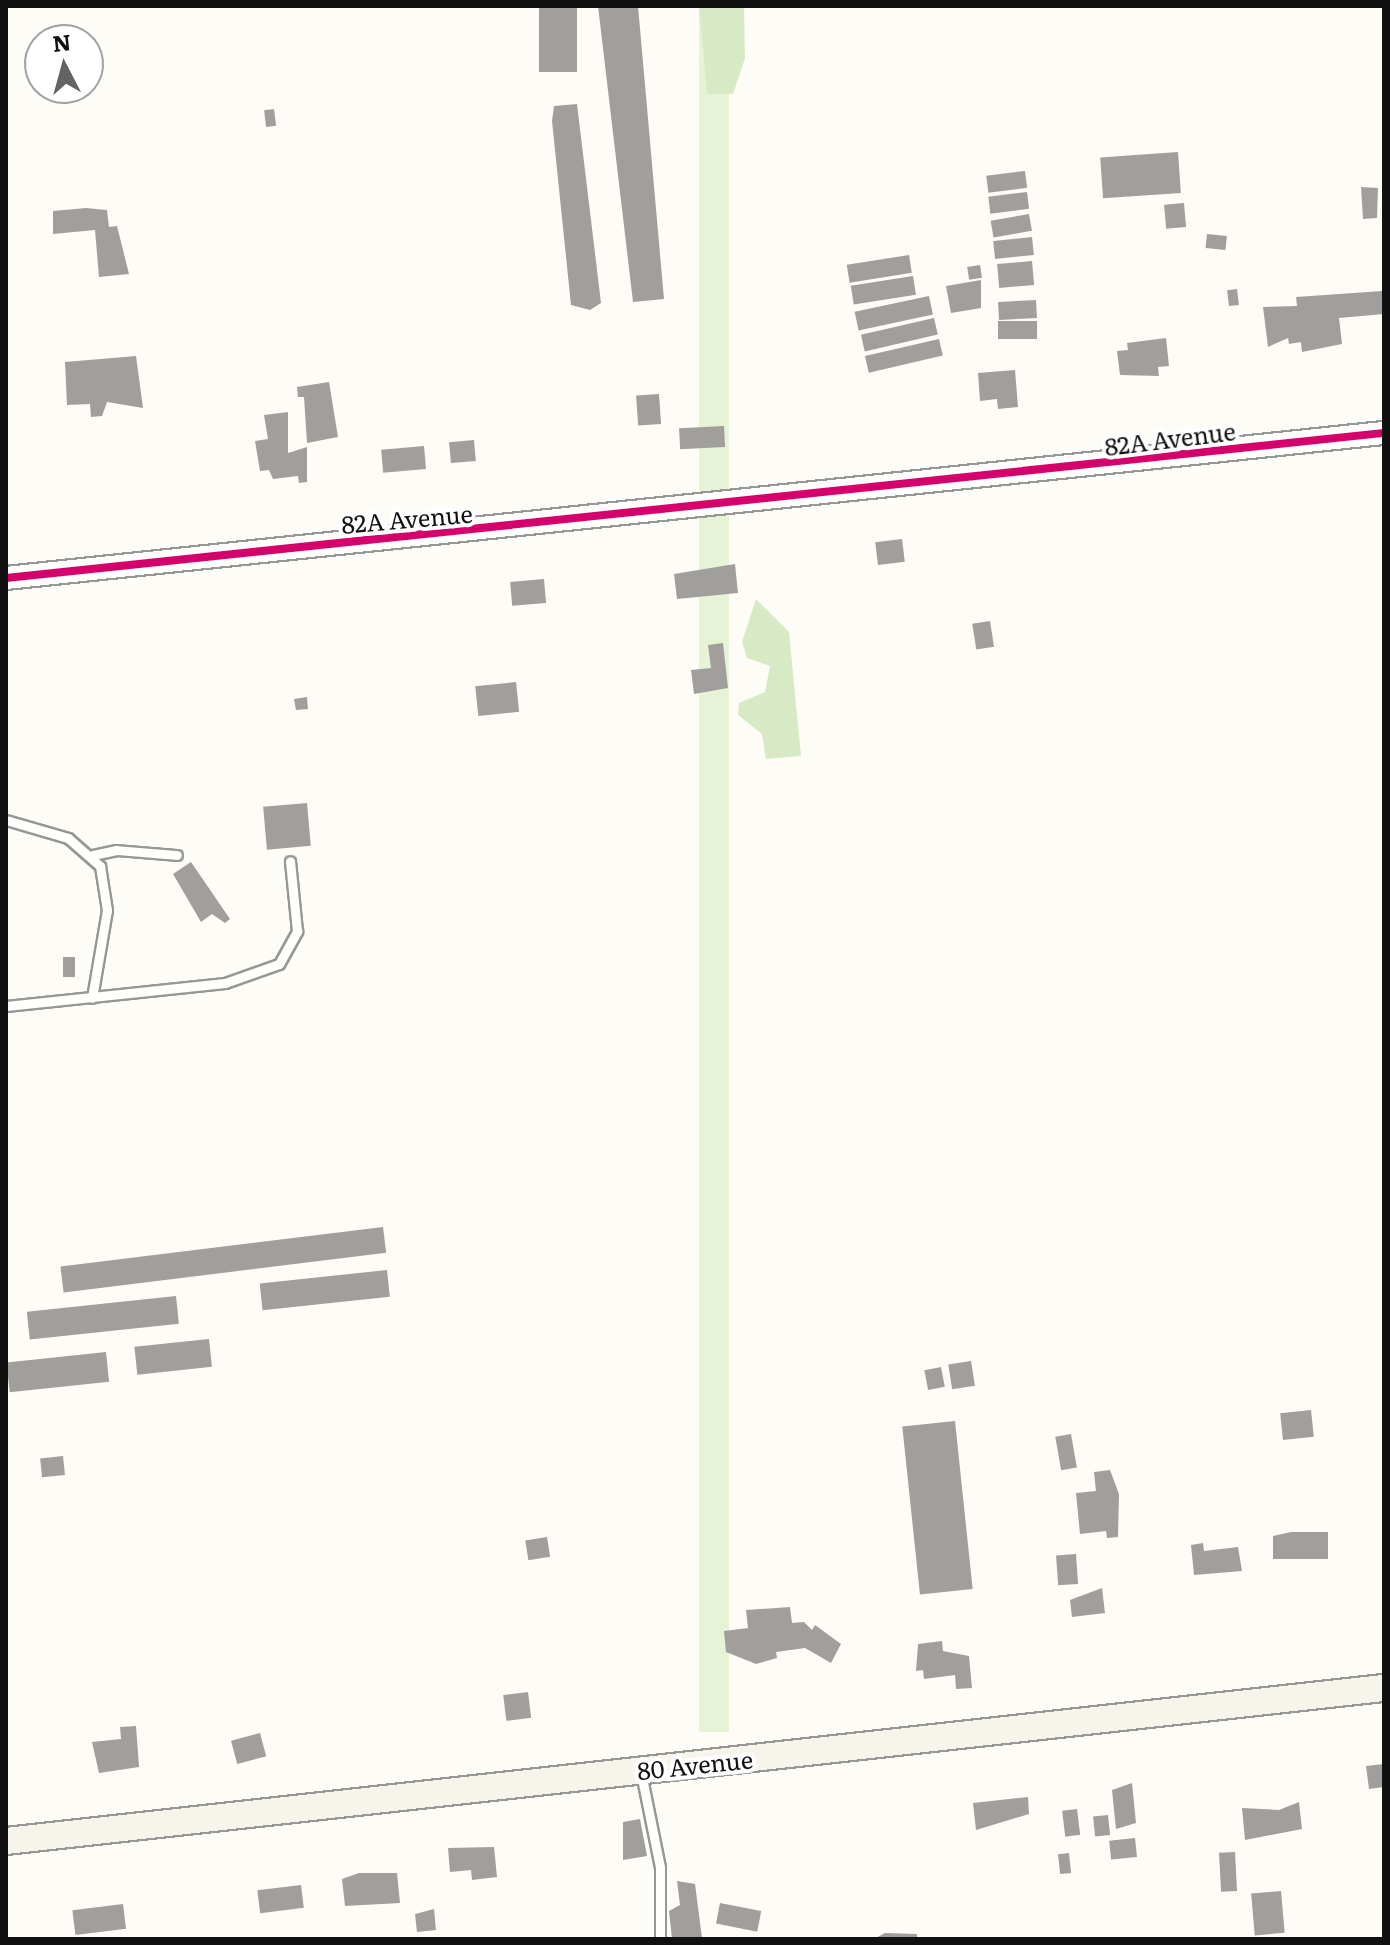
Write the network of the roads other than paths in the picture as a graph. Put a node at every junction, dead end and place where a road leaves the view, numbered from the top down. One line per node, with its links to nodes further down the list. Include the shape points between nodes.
1 (1384, 433): 2 (street, 82A Avenue)
2 (6, 578)
3 (6, 820): 4 (lane, via 42,827)
4 (93, 855): 5 (lane, via 116,850); 7 (lane, via 106,887 107,910)
5 (177, 855)
6 (290, 861): 7 (lane, via 297,931 279,964 225,983)
7 (92, 998): 8 (lane)
8 (6, 1006)
9 (1384, 1688): 10 (main road, 80 Avenue)
10 (641, 1770): 11 (main road, 80 Avenue); 12 (lane, via 660,1867)
11 (6, 1841)
12 (660, 1939)

